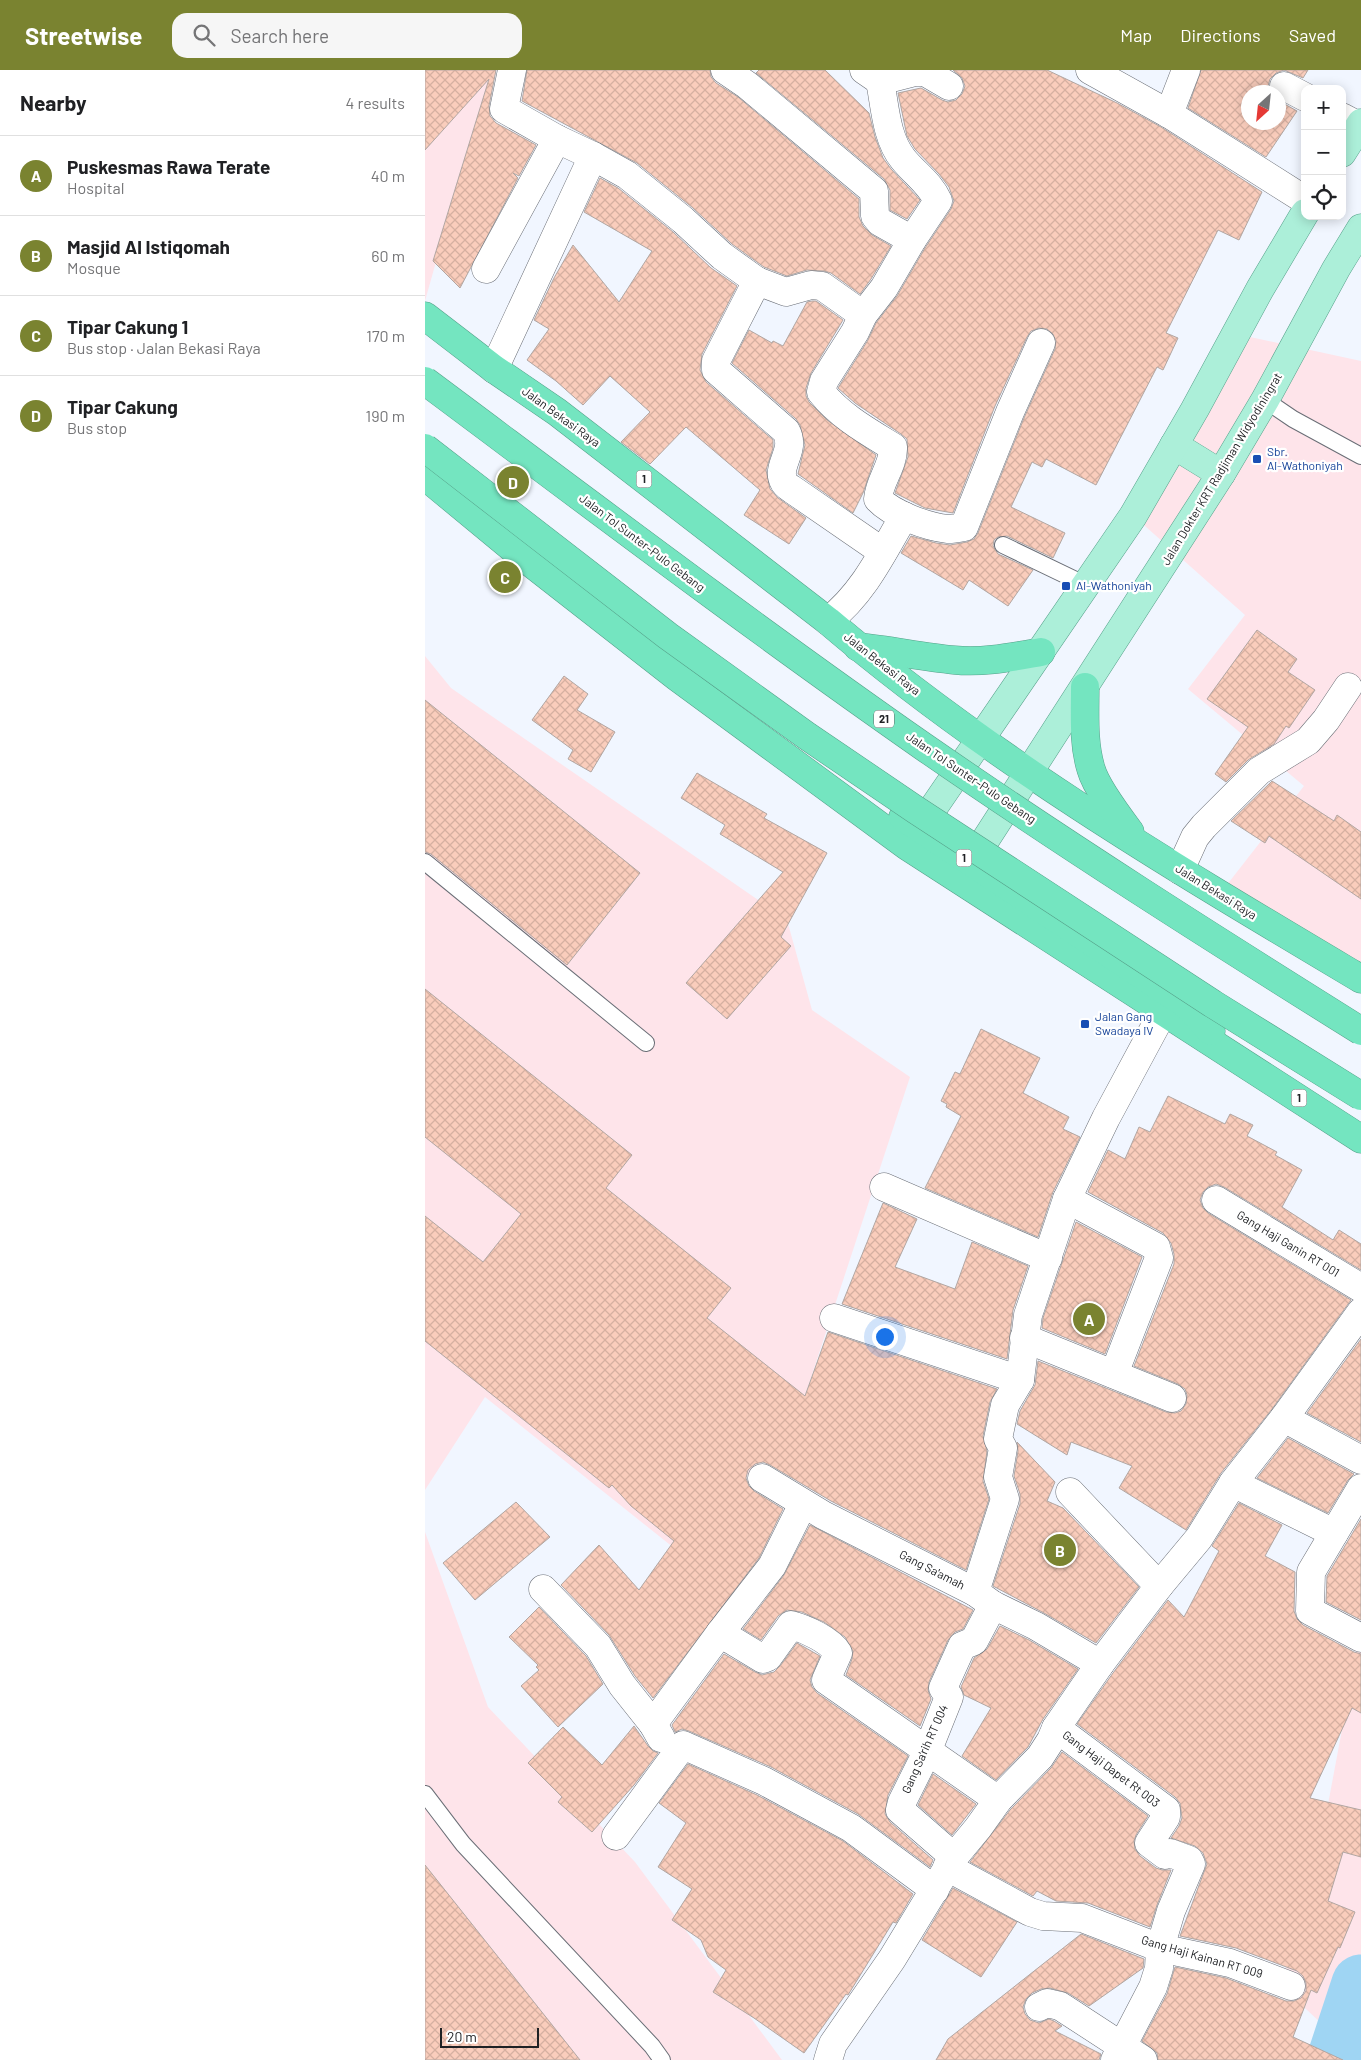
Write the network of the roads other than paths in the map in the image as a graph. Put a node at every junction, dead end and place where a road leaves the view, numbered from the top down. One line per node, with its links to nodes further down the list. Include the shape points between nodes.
1 (512, 70): 9 (street, via 504,109)
2 (725, 70): 15 (street, via 874,191 875,216)
3 (1090, 70): 7 (street)
4 (1186, 70): 7 (street)
5 (872, 75): 6 (street, via 925,72); 15 (street, via 895,146 903,159 928,183 938,201)
6 (949, 86)
7 (1169, 114): 12 (street)
8 (1354, 122): 10 (main road)
9 (557, 139): 11 (street); 16 (street)
10 (1346, 143)
11 (593, 156): 17 (street, via 627,175 722,256); 21 (street)
12 (1301, 197)
13 (1301, 220): 24 (main road)
14 (1361, 228): 23 (main road, Jalan Dokter KRT Radjiman Widyodiningrat)
15 (911, 240): 18 (street, via 884,288)
16 (486, 269)
17 (757, 281): 18 (street, via 786,292 811,284 822,286); 31 (street, via 716,361 716,370 786,431 790,448 782,472 784,482)
18 (863, 315): 29 (street, via 824,381 821,392 857,425 893,447 894,455 878,499)
19 (425, 316): 21 (highway, Jalan Bekasi Raya / 1)
20 (1041, 343): 29 (street, via 964,527 948,529)
21 (494, 369): 33 (highway, Jalan Bekasi Raya / 1, via 557,412)
22 (425, 381): 46 (highway, Jalan Tol Sunter–Pulo Gebang / 21, bridge, via 924,747 1107,870)
23 (1265, 400): 26 (lane); 27 (main road, Jalan Dokter KRT Radjiman Widyodiningrat)
24 (1174, 445): 27 (main road); 32 (main road, via 1133,516)
25 (425, 448): 49 (highway, bridge, via 668,636 807,736 1213,1004)
26 (1361, 456)
27 (1221, 474): 36 (main road, Jalan Dokter KRT Radjiman Widyodiningrat)
28 (425, 476): 40 (highway, 1, via 677,677)
29 (904, 516): 31 (street)
30 (1003, 545): 32 (lane)
31 (883, 552): 33 (street, via 861,588)
32 (1086, 585): 35 (main road)
33 (828, 622): 34 (highway, Jalan Bekasi Raya / 1)
34 (859, 647): 35 (highway, via 954,660 992,660); 38 (highway, Jalan Bekasi Raya / 1)
35 (1041, 652): 38 (main road)
36 (1085, 687): 39 (main road, Jalan Dokter KRT Radjiman Widyodiningrat); 42 (highway, via 1085,730 1091,770 1113,810 1133,836)
37 (1348, 687): 42 (street, via 1308,741 1259,771 1204,826)
38 (981, 739): 39 (highway, Jalan Bekasi Raya / 1); 40 (main road)
39 (1029, 772): 42 (highway, Jalan Bekasi Raya / 1); 43 (main road, Jalan Dokter KRT Radjiman Widyodiningrat)
40 (913, 837): 43 (highway, 1)
41 (425, 862): 47 (lane)
42 (1173, 865): 44 (highway, Jalan Bekasi Raya / 1)
43 (965, 872): 45 (highway, 1); 48 (highway, 1, via 1186,1004)
44 (1361, 979)
45 (1163, 1012): 48 (highway, 1); 52 (street)
46 (1361, 1031)
47 (646, 1043)
48 (1236, 1058): 50 (highway, 1)
49 (1361, 1096)
50 (1361, 1139)
51 (884, 1187): 54 (street)
52 (1067, 1199): 54 (street); 59 (street, via 1156,1247 1159,1258)
53 (1215, 1200): 55 (street, Gang Haji Ganin RT 001)
54 (1048, 1258): 58 (street, via 1033,1296)
55 (1361, 1288)
56 (1361, 1312): 62 (street)
57 (834, 1318): 60 (street)
58 (1024, 1338): 59 (street); 60 (street)
59 (1114, 1374): 61 (street)
60 (1020, 1380): 72 (street, via 1005,1405 998,1439 1003,1448 998,1477 1005,1499)
61 (1172, 1398)
62 (1284, 1418): 63 (street); 65 (street)
63 (1361, 1460)
64 (762, 1478): 68 (street, Gang Sa'amah)
65 (1233, 1483): 69 (street); 70 (street, via 1199,1538)
66 (1361, 1488): 69 (street)
67 (1070, 1492): 70 (street)
68 (803, 1504): 72 (street, Gang Sa'amah); 73 (street, via 772,1566)
69 (1334, 1533): 74 (street, via 1311,1572 1310,1611)
70 (1159, 1586): 75 (street)
71 (543, 1589): 76 (street, via 598,1646 622,1685)
72 (984, 1598): 75 (street, Gang Sa'amah); 78 (street, Gang Sa'rih RT 004, via 974,1641 962,1646 943,1688 949,1697)
73 (719, 1632): 76 (street); 78 (street, via 763,1659 768,1657 791,1625 818,1637 838,1653 826,1680)
74 (1361, 1638)
75 (1100, 1664): 77 (street)
76 (653, 1724): 79 (street)
77 (1056, 1728): 81 (street, via 1040,1757); 84 (street, Gang Haji Dapet Rt 003, via 1166,1810 1166,1817 1149,1844 1165,1855 1170,1853 1189,1860 1191,1864)
78 (927, 1752): 81 (street); 83 (street, Gang Sa'rih RT 004, via 900,1810)
79 (675, 1758): 82 (street); 83 (street, via 683,1745 764,1781 851,1828)
80 (425, 1794): 88 (lane, via 463,1844 652,2046)
81 (998, 1800): 83 (street)
82 (616, 1836)
83 (945, 1871): 84 (street, Gang Haji Kainan RT 009, via 1030,1912 1082,1918); 89 (street, via 893,1959 833,2044)
84 (1160, 1948): 85 (street, Gang Haji Kainan RT 009, via 1230,1963); 87 (street, Gang Haji Dapet Rt 003, via 1159,1968)
85 (1291, 1986)
86 (1039, 2007): 87 (street, via 1047,2002 1060,2006)
87 (1127, 2056)
88 (661, 2060)
89 (828, 2060)

